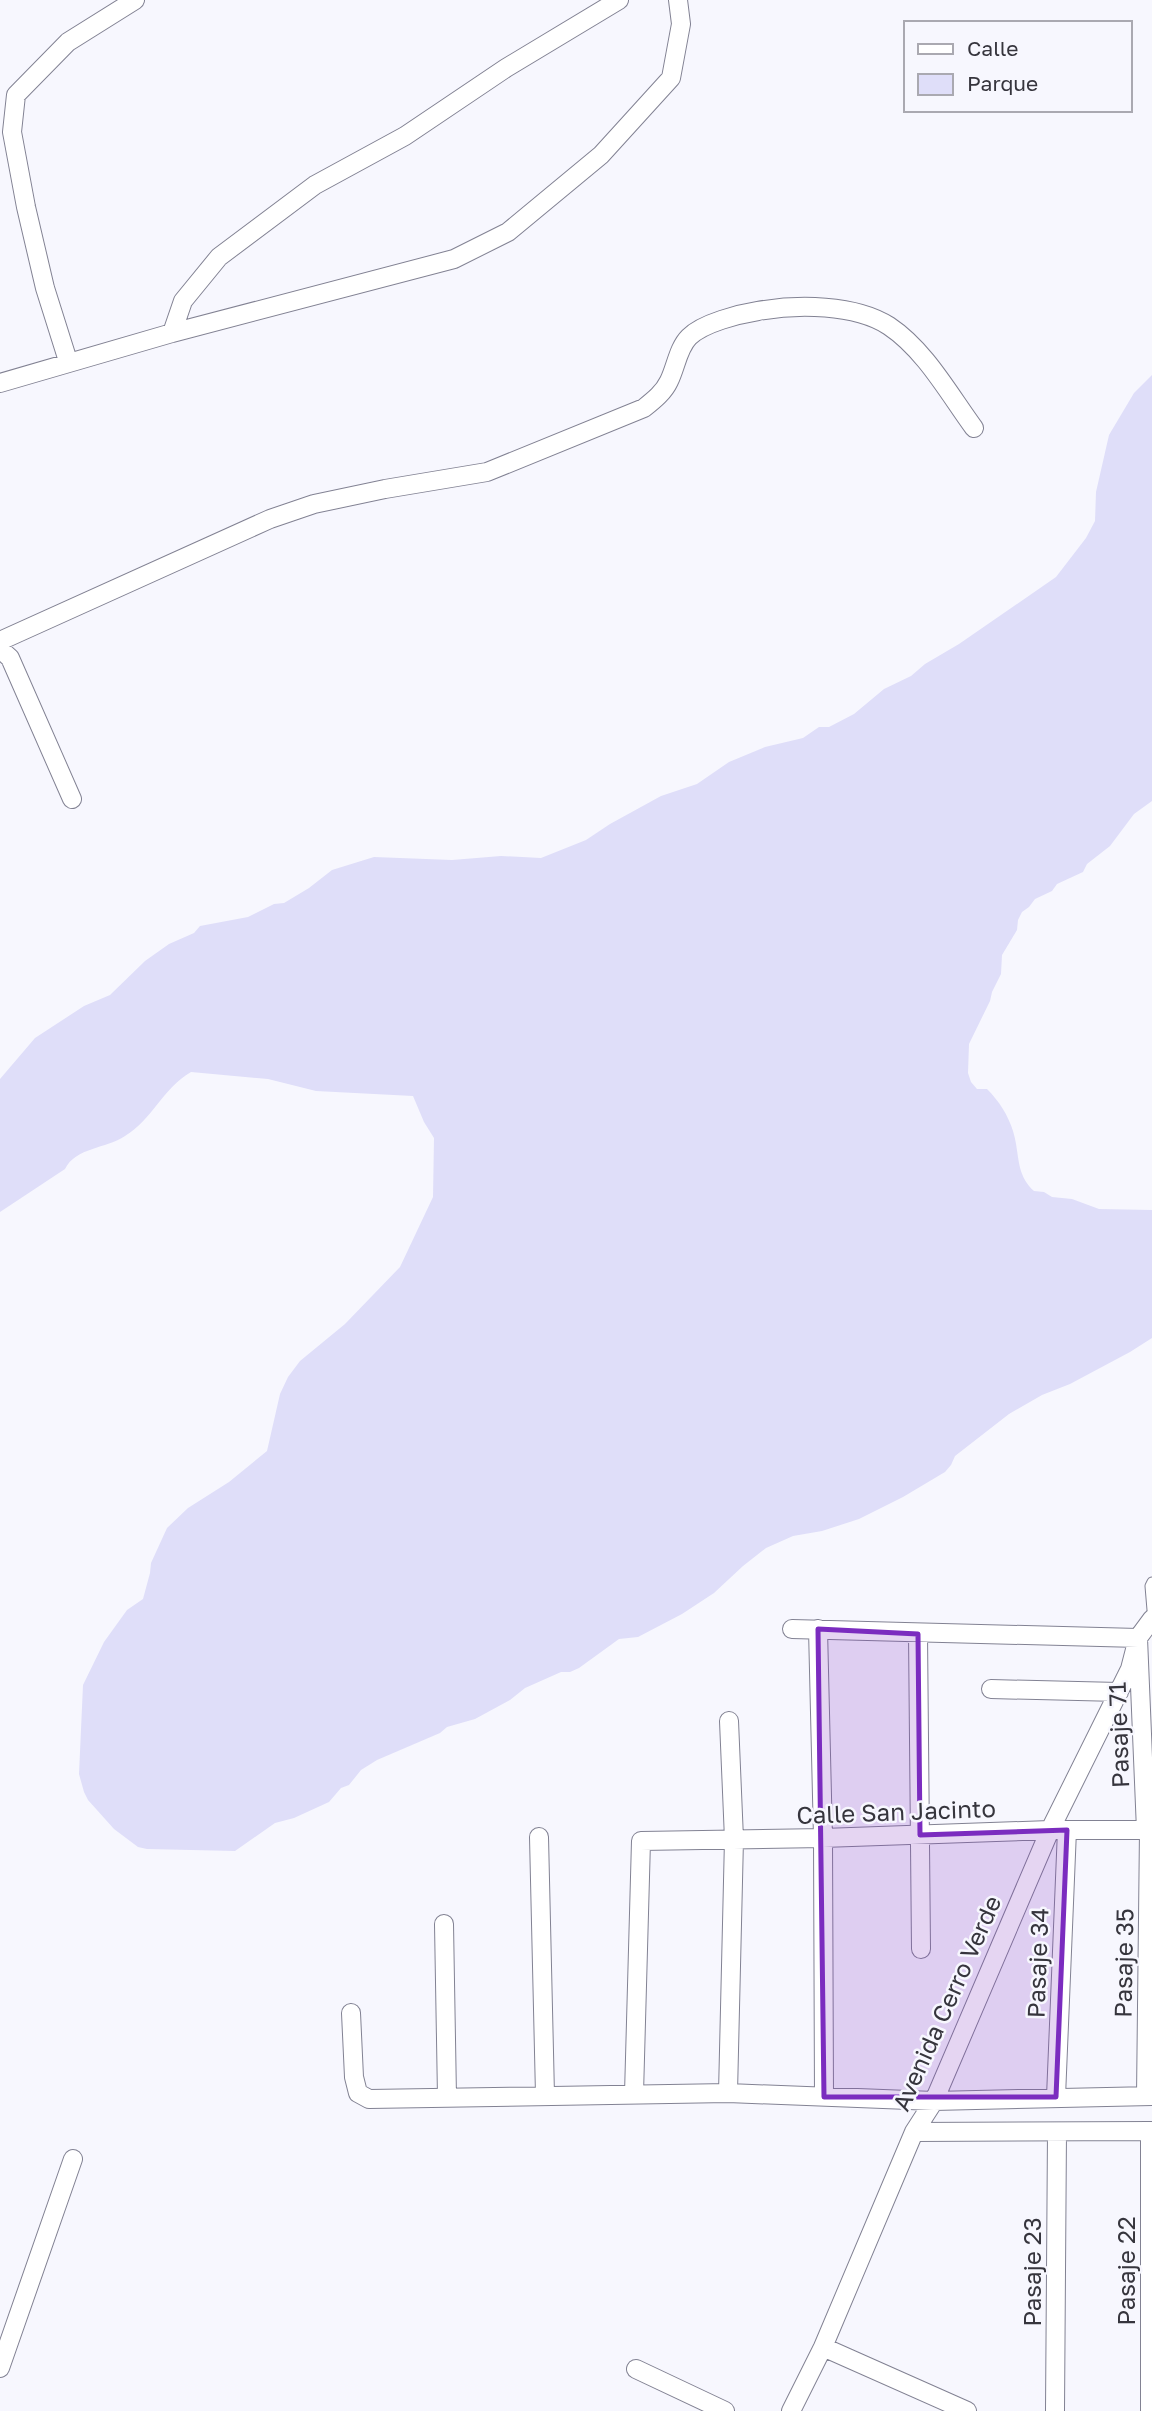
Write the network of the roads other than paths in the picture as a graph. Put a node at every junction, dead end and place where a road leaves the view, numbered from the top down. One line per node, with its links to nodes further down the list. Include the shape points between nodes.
1 (135, 0): 5 (street, via 68,42 16,94 12,132 26,206)
2 (619, 0): 4 (street, via 405,136 315,185 219,257 183,301)
3 (678, 0): 4 (street, via 681,24 671,78 601,155 508,232 454,259)
4 (172, 333): 5 (street)
5 (68, 361): 6 (street)
6 (0, 383)
7 (974, 428): 8 (street, via 919,352 888,326 859,313 809,306 738,314 689,337 668,383 644,408 487,472 385,489 281,515)
8 (0, 641)
9 (0, 649): 10 (street, via 10,658)
10 (72, 799)
11 (1152, 1581): 12 (lane)
12 (1152, 1610)
13 (1152, 1619): 17 (street, Avenida Cerro Verde)
14 (792, 1629): 15 (street)
15 (818, 1629): 16 (street); 25 (street)
16 (918, 1634): 17 (street); 23 (street)
17 (1138, 1638): 19 (street, Avenida Cerro Verde); 22 (street, Pasaje 71)
18 (992, 1689): 19 (street)
19 (1119, 1692): 21 (street, Avenida Cerro Verde)
20 (729, 1721): 26 (street)
21 (1059, 1830): 22 (street, Calle San Jacinto); 23 (street, Calle San Jacinto); 36 (street, Pasaje 34); 37 (street, Avenida Cerro Verde)
22 (1149, 1830): 33 (street, Pasaje 35)
23 (920, 1835): 25 (street, Calle San Jacinto); 28 (street)
24 (539, 1837): 32 (street)
25 (823, 1838): 26 (street, Calle San Jacinto); 35 (street)
26 (734, 1839): 30 (street, Calle San Jacinto, via 641,1841); 31 (street)
27 (444, 1924): 34 (street)
28 (921, 1949)
29 (351, 2013): 34 (street, via 358,2093 369,2099)
30 (634, 2094): 31 (street); 32 (street)
31 (728, 2094): 35 (street)
32 (545, 2095): 34 (street)
33 (1149, 2096): 36 (street)
34 (447, 2097)
35 (824, 2097): 37 (street)
36 (1056, 2097): 37 (street)
37 (934, 2101): 39 (street, Avenida Cerro Verde)
38 (1151, 2131): 40 (street); 49 (street, Pasaje 22)
39 (914, 2132): 40 (street); 42 (street, Avenida Cerro Verde)
40 (1057, 2132): 48 (street, Pasaje 23)
41 (73, 2159): 43 (street)
42 (823, 2347): 46 (street, Avenida Cerro Verde); 47 (street)
43 (0, 2368)
44 (636, 2369): 45 (street)
45 (725, 2411)
46 (791, 2411)
47 (967, 2411)
48 (1055, 2411)
49 (1150, 2411)

